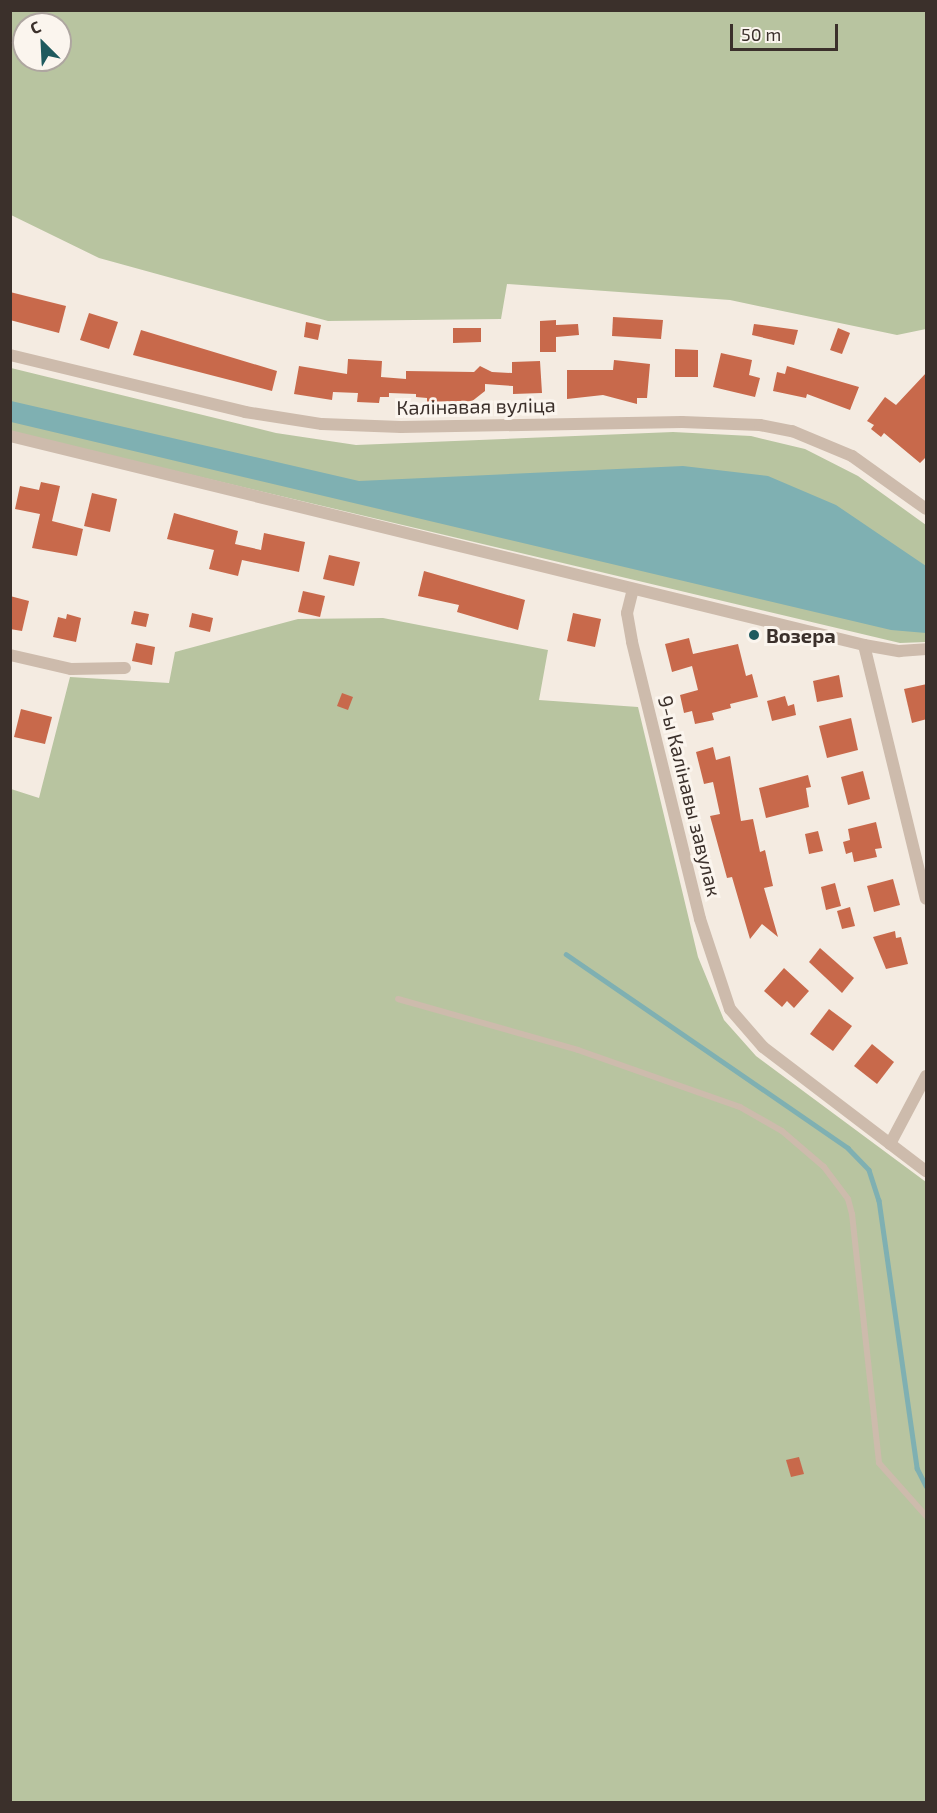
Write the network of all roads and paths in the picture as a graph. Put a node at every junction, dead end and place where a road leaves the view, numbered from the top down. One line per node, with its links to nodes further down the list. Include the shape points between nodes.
1 (10, 355): 3 (street, Калінавая вуліца, via 245,411 322,424 760,425 792,431 842,451)
2 (10, 436): 4 (street)
3 (927, 509)
4 (633, 590): 5 (street); 12 (street, 9-ы Калінавы завулак, via 627,613 632,642 700,919 730,1009 763,1047)
5 (864, 645): 6 (street, via 899,651); 9 (street)
6 (927, 649)
7 (10, 655): 8 (street, via 71,669)
8 (125, 668)
9 (927, 899)
10 (398, 999): 14 (lane, via 578,1050 740,1107 782,1131 824,1167 848,1199 852,1214 879,1463)
11 (927, 1076): 12 (street)
12 (890, 1144): 13 (street)
13 (927, 1172)
14 (927, 1516)

